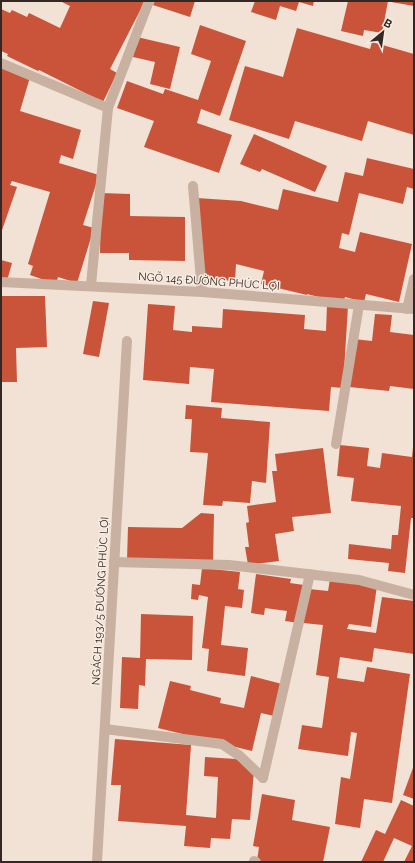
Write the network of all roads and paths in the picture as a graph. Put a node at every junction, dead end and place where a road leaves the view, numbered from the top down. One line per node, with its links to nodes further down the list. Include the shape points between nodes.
1 (149, 1): 3 (street)
2 (1, 63): 3 (street)
3 (108, 108): 7 (street)
4 (193, 186): 8 (street)
5 (414, 279): 10 (street)
6 (1, 282): 7 (street, NGÕ 145 ĐƯỜNG PHÚC LỢI)
7 (91, 286): 8 (street, NGÕ 145 ĐƯỜNG PHÚC LỢI)
8 (202, 292): 9 (street, NGÕ 145 ĐƯỜNG PHÚC LỢI)
9 (359, 305): 10 (street, NGÕ 145 ĐƯỜNG PHÚC LỢI); 12 (street)
10 (411, 309)
11 (127, 341): 13 (street, NGÁCH 193/5 ĐƯỜNG PHÚC LỢI)
12 (336, 444)
13 (114, 562): 14 (street, via 229,565); 16 (street, NGÁCH 193/5 ĐƯỜNG PHÚC LỢI)
14 (310, 574): 15 (street, via 360,580); 16 (street, via 263,778 240,756 222,744)
15 (414, 595)
16 (105, 729): 17 (street, NGÁCH 193/5 ĐƯỜNG PHÚC LỢI)
17 (97, 862)

